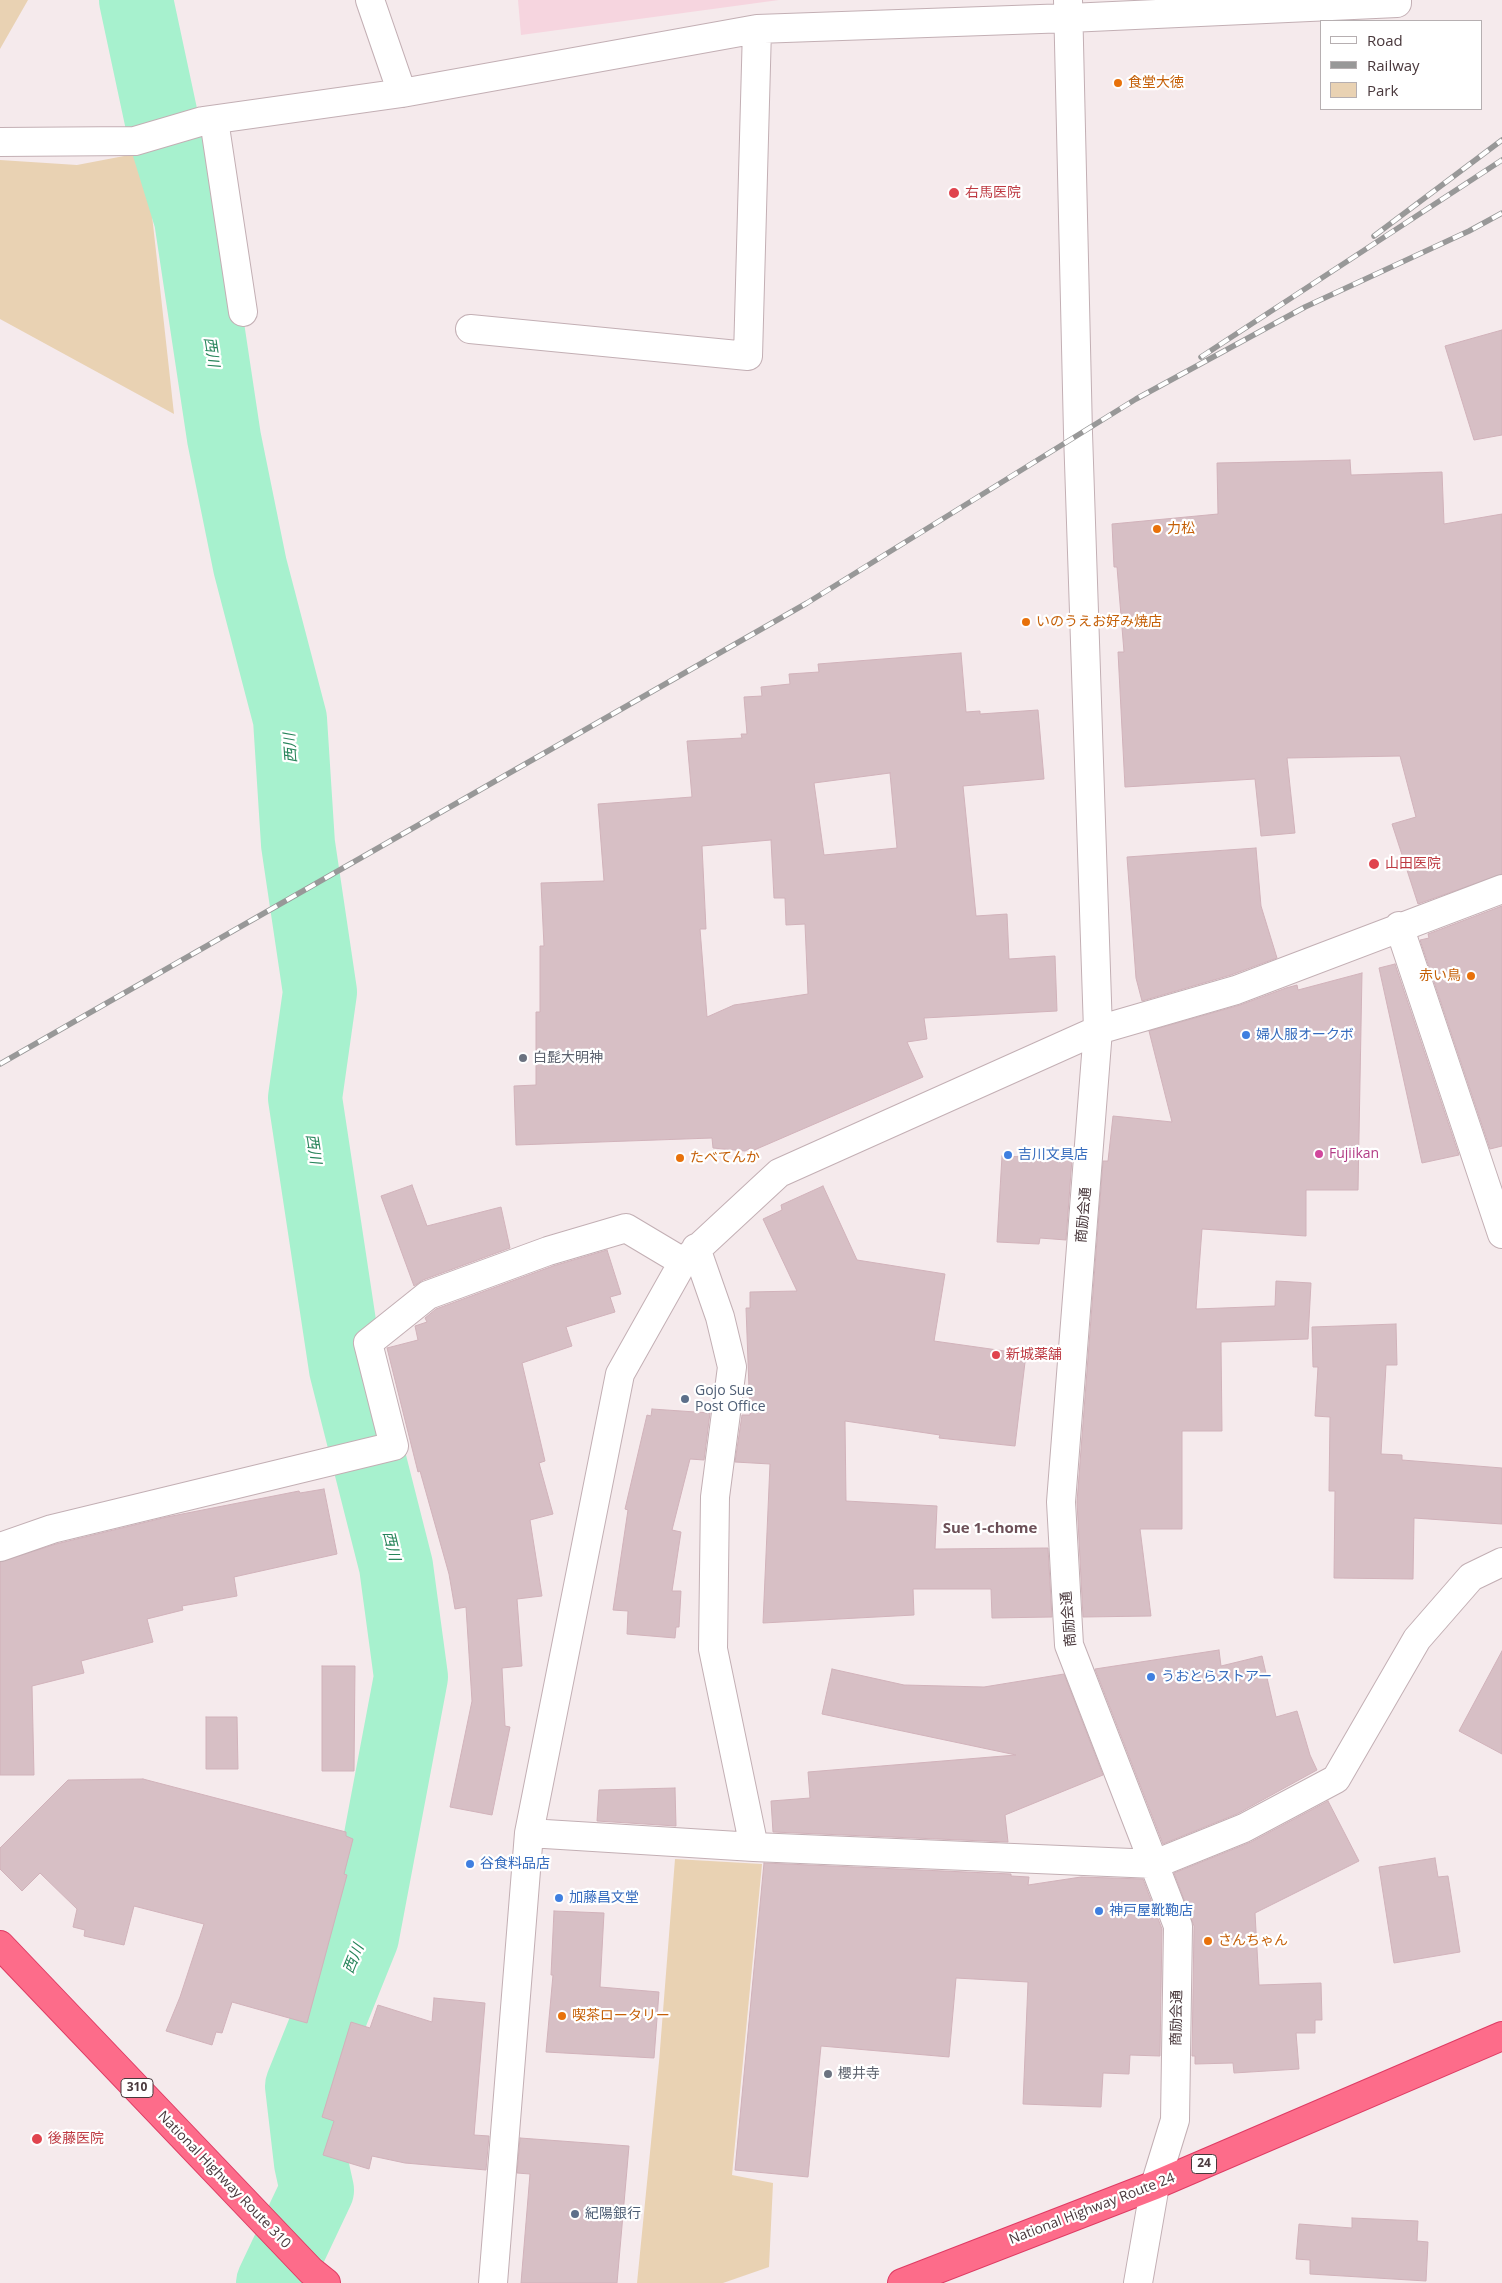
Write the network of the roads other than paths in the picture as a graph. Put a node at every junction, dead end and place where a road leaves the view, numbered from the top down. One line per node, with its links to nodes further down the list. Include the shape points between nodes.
1 (370, 0): 5 (street)
2 (1397, 0): 3 (street, via 1397,3)
3 (1068, 9): 4 (street); 12 (street, 商励会通)
4 (756, 29): 5 (street); 9 (street, via 748,356)
5 (402, 93): 6 (street)
6 (208, 120): 7 (street, via 135,141); 8 (street)
7 (0, 142)
8 (243, 312)
9 (470, 329)
10 (1502, 889): 11 (street)
11 (1399, 926): 12 (street, via 1236,990); 13 (street)
12 (1098, 1030): 14 (street, via 778,1174); 19 (street, 商励会通, via 1061,1502 1069,1645)
13 (1502, 1234)
14 (689, 1255): 15 (street, via 626,1228 548,1251 428,1295 368,1343 394,1446 52,1530); 17 (street, via 620,1374); 18 (street, via 720,1317 732,1367 715,1497 713,1649)
15 (0, 1547)
16 (1502, 1562): 19 (street, via 1471,1577 1416,1639 1336,1779 1244,1828)
17 (529, 1833): 18 (street); 24 (street)
18 (754, 1847): 19 (street)
19 (1154, 1864): 22 (street, 商励会通, via 1178,1926 1176,2120)
20 (0, 1945): 23 (highway, National Highway Route 310 / 310)
21 (1502, 2036): 22 (highway, National Highway Route 24 / 24)
22 (1154, 2185): 25 (highway, National Highway Route 24 / 24); 26 (street, 商励会通)
23 (318, 2277)
24 (493, 2283)
25 (902, 2283)
26 (1138, 2283)

